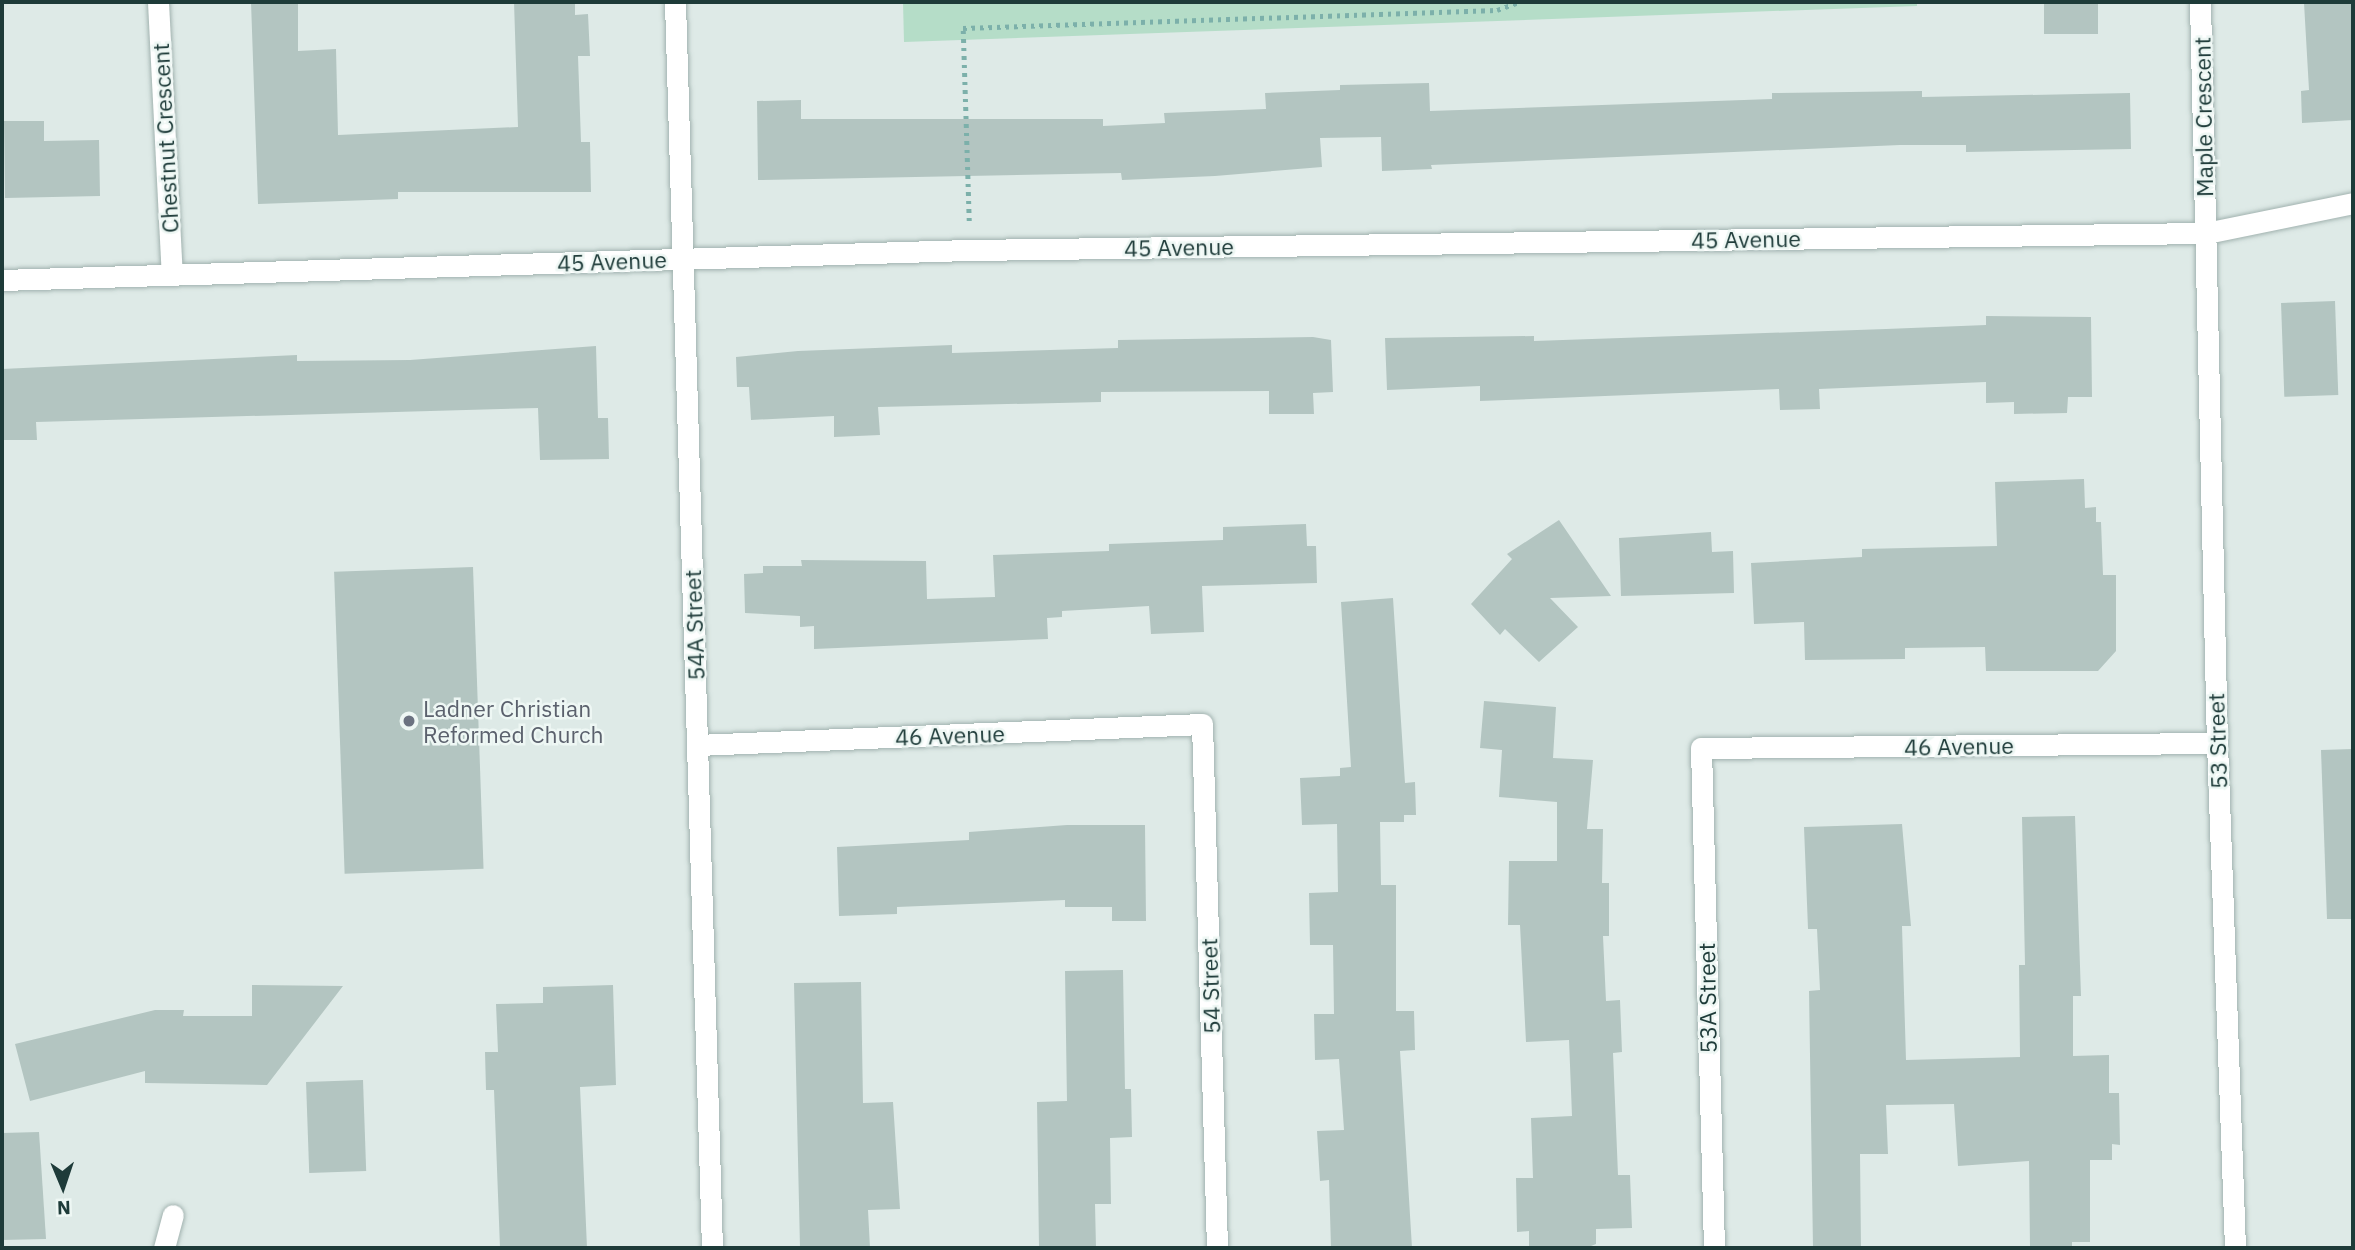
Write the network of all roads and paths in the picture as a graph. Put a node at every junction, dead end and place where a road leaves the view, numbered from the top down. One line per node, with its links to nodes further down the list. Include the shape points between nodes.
1 (158, 2): 9 (street, Chestnut Crescent)
2 (675, 2): 8 (street, 54A Street)
3 (1519, 2): 7 (path, via 1497,10 963,28)
4 (2200, 2): 6 (street, Maple Crescent)
5 (2353, 203): 6 (street, 45 Avenue)
6 (2206, 233): 7 (street, 45 Avenue); 12 (street, 53 Street)
7 (970, 250): 8 (street, 45 Avenue)
8 (682, 259): 9 (street, 45 Avenue); 13 (street, 54A Street)
9 (172, 274): 10 (street, 45 Avenue)
10 (2, 281)
11 (1202, 724): 13 (street, 46 Avenue); 18 (street, 54 Street)
12 (2217, 743): 14 (street, 46 Avenue); 20 (street, 53 Street)
13 (697, 745): 17 (street, 54A Street)
14 (1701, 748): 19 (street, 53A Street)
15 (173, 1215): 16 (street)
16 (164, 1248)
17 (712, 1248)
18 (1217, 1248)
19 (1714, 1248)
20 (2235, 1248)

